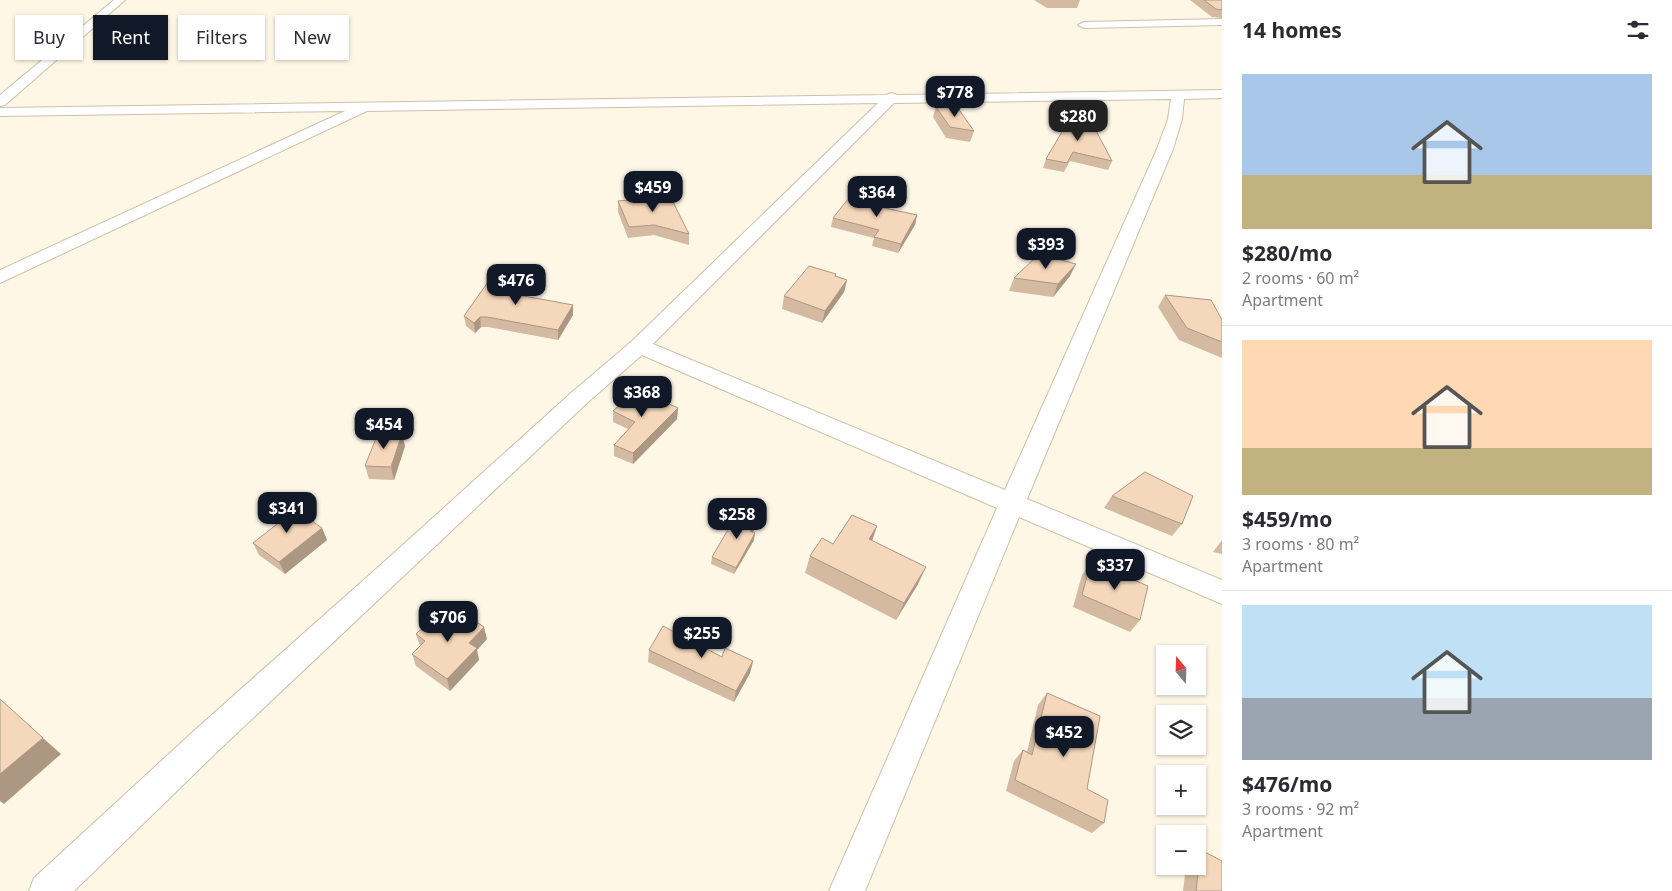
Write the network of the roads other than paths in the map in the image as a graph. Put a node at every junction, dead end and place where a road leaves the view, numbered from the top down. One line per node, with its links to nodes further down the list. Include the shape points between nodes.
1 (120, 0): 7 (street)
2 (1222, 22): 3 (street)
3 (1084, 25)
4 (1222, 94): 5 (street)
5 (1178, 95): 6 (street); 12 (street, via 1175,119 1165,149)
6 (892, 97): 8 (street); 11 (street)
7 (0, 102)
8 (368, 106): 9 (street); 10 (street)
9 (0, 112)
10 (0, 278)
11 (639, 346): 12 (street); 14 (street, via 572,404)
12 (1013, 503): 13 (street); 15 (street)
13 (1222, 592)
14 (47, 891)
15 (847, 891)

